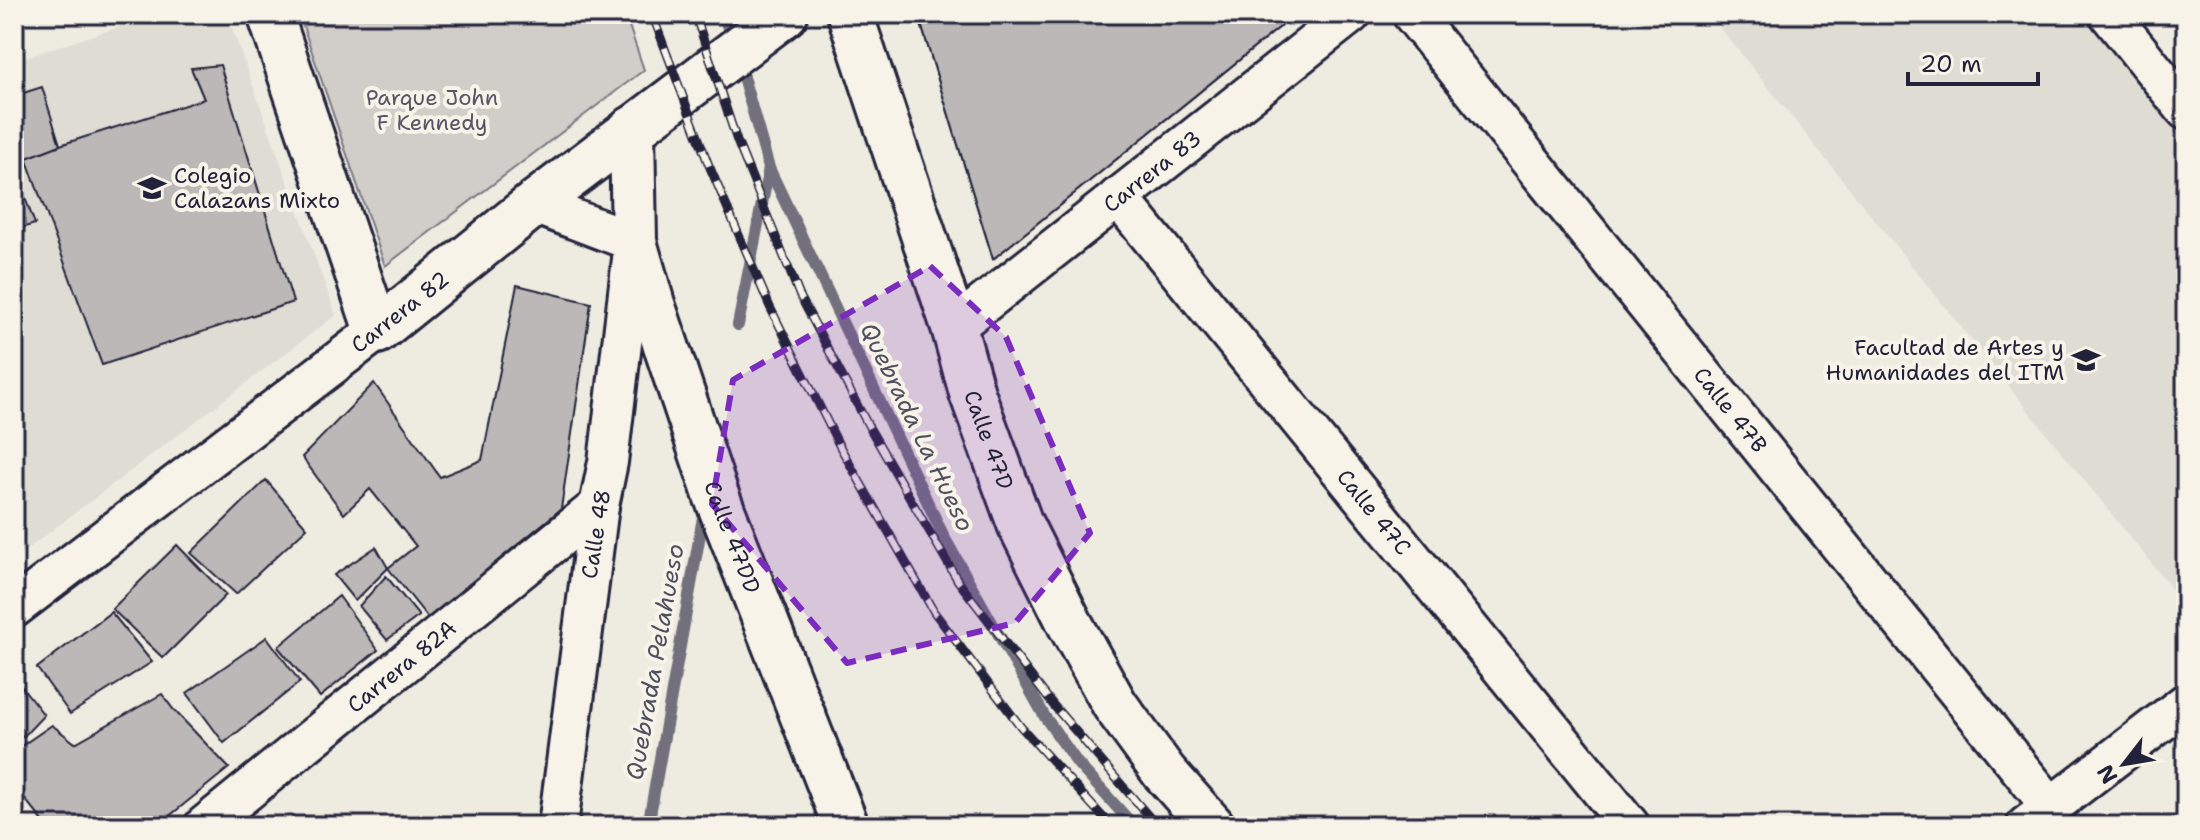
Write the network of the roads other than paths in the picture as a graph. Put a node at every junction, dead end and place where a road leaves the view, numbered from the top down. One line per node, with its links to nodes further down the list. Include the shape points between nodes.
1 (270, 14): 13 (street)
2 (850, 14): 12 (street, Calle 47D)
3 (1351, 14): 9 (street, Carrera 83)
4 (1412, 14): 17 (street, Calle 47B)
5 (2109, 14): 7 (street)
6 (774, 22): 8 (street, Carrera 82)
7 (2186, 110)
8 (632, 129): 10 (street, Carrera 82); 11 (street, Calle 47DD)
9 (1118, 197): 12 (street, Carrera 83); 22 (street, Calle 47C)
10 (534, 204): 11 (street); 13 (street, Carrera 82)
11 (634, 242): 14 (street, Calle 48); 20 (street, Calle 47DD, via 716,495)
12 (954, 327): 21 (street, Calle 47D, via 1020,524 1070,624 1115,705)
13 (377, 331): 15 (street, Carrera 82)
14 (599, 506): 18 (street, Carrera 82A); 19 (street, Calle 48)
15 (14, 608)
16 (2186, 703): 17 (street)
17 (2038, 816)
18 (204, 826)
19 (558, 826)
20 (846, 826)
21 (1212, 826)
22 (1630, 826)

